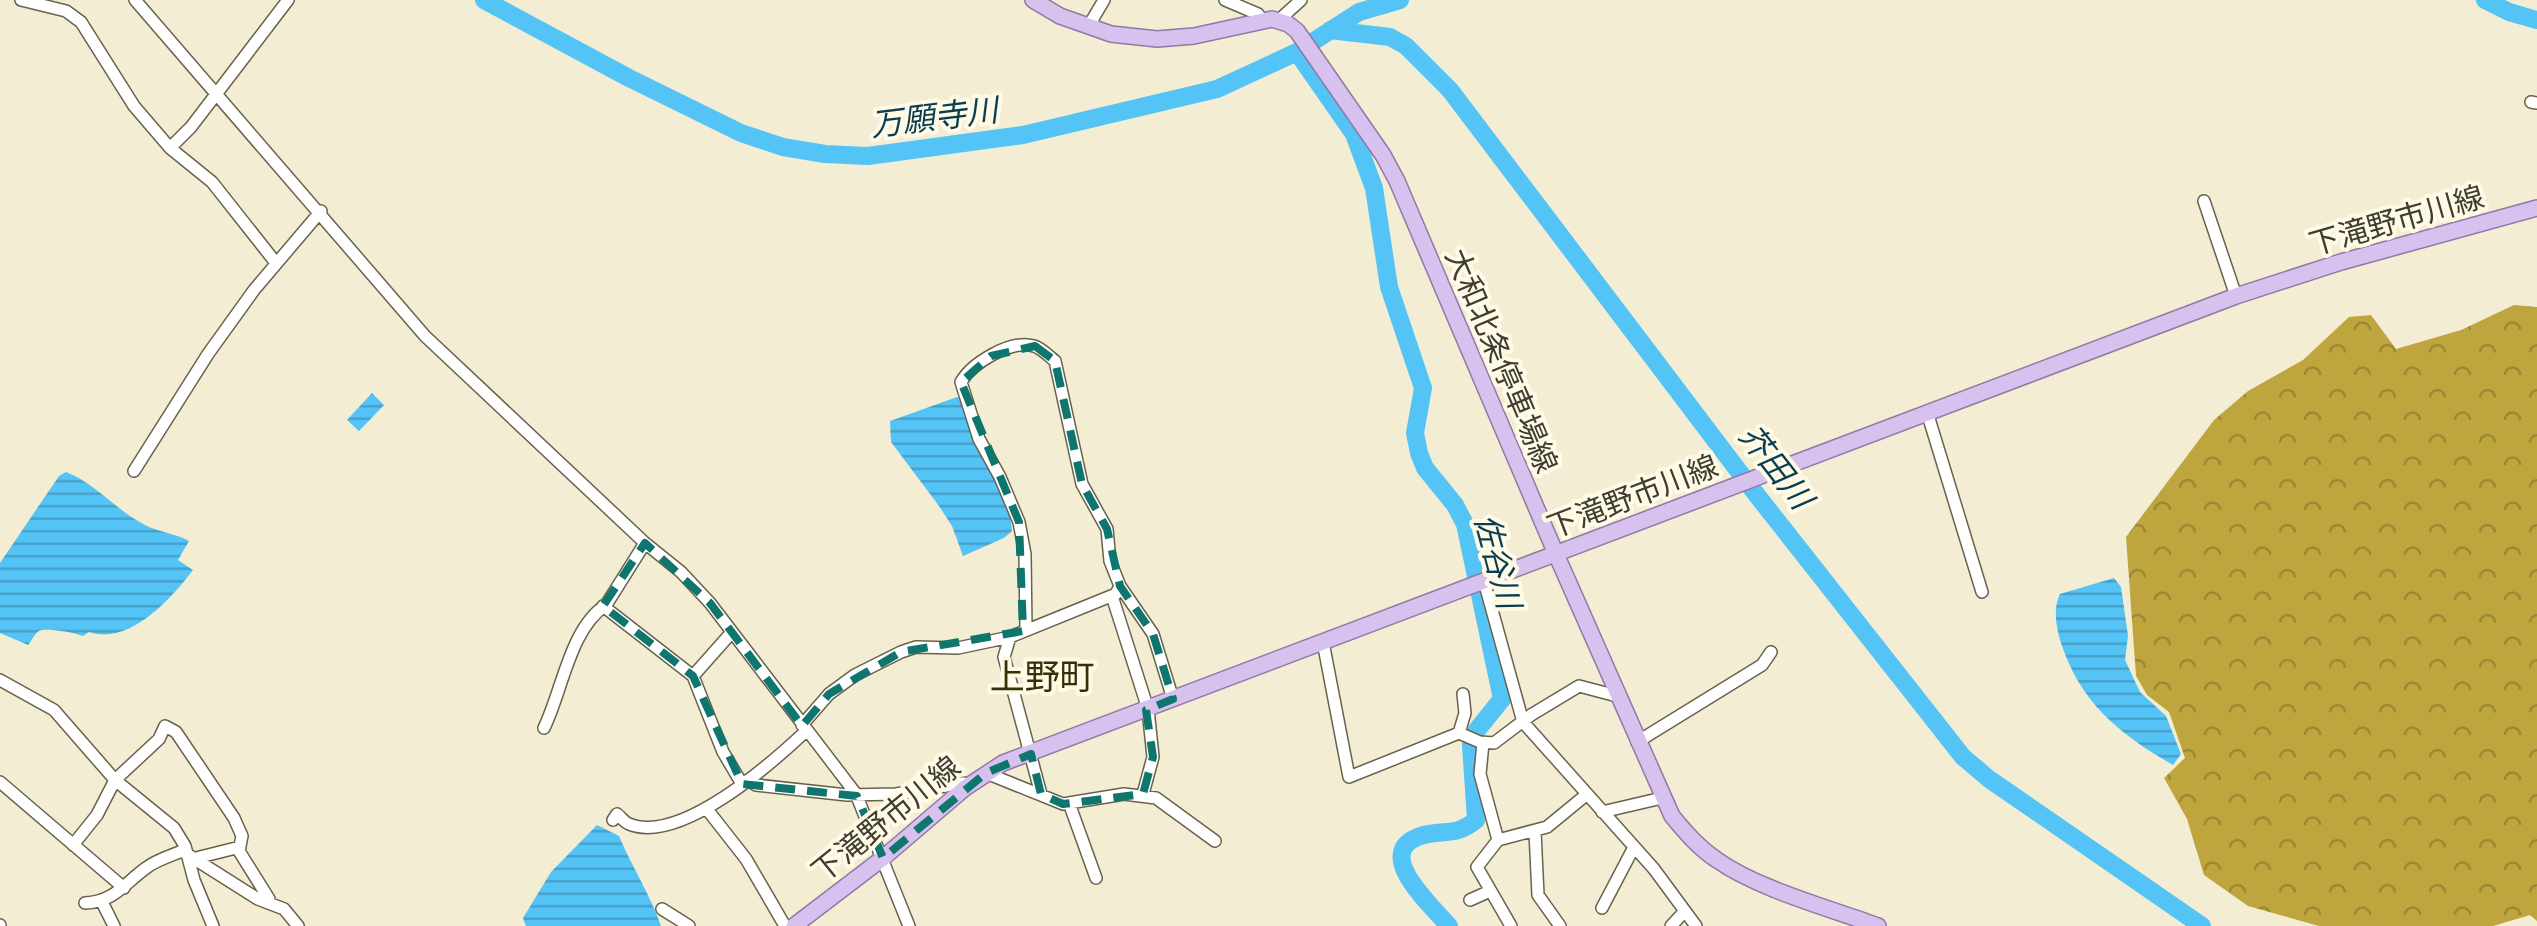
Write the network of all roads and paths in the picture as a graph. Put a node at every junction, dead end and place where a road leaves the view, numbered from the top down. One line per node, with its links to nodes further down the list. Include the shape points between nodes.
1 (21, 0): 13 (street, via 66,10 81,22 134,106)
2 (136, 0): 9 (street)
3 (158, 0): 9 (street)
4 (288, 0): 12 (street)
5 (1033, 0): 11 (main road)
6 (1104, 0): 11 (street)
7 (1225, 0): 10 (street)
8 (1301, 0): 10 (street)
9 (147, 13): 12 (street)
10 (1271, 20): 11 (main road, via 1157,39); 22 (main road, 大和北条停車場線, via 1288,24 1304,39 1397,181)
11 (1088, 27)
12 (217, 92): 13 (street); 16 (street)
13 (170, 148): 17 (street, via 212,182)
14 (2204, 201): 18 (street)
15 (2537, 208): 18 (main road, 下滝野市川線)
16 (321, 211): 17 (street); 21 (street, via 425,336)
17 (276, 263): 20 (street)
18 (2236, 296): 19 (main road, 下滝野市川線)
19 (1927, 412): 22 (main road, 下滝野市川線); 25 (street)
20 (134, 470)
21 (645, 543): 26 (street); 28 (street, via 681,572)
22 (1556, 554): 23 (main road, 下滝野市川線); 35 (main road, 大和北条停車場線)
23 (1479, 583): 30 (main road, 下滝野市川線); 38 (street)
24 (1116, 590): 27 (street); 27 (street, via 1107,529 1082,484 1055,360 1036,346 991,356 961,382 978,439 1019,522); 36 (street, via 1153,634); 37 (street)
25 (1982, 592)
26 (603, 606): 32 (street); 39 (street, via 570,656)
27 (1026, 630): 29 (street)
28 (732, 632): 32 (street); 40 (street)
29 (1010, 637): 40 (street, via 901,652 829,694); 44 (street, via 1004,657)
30 (1323, 642): 36 (main road, 下滝野市川線); 41 (street, via 1349,777)
31 (1771, 652): 43 (street, via 1762,665)
32 (693, 676): 48 (street, via 723,752)
33 (0, 680): 46 (street, via 54,710)
34 (1463, 694): 41 (street)
35 (1617, 696): 38 (street, via 1579,686); 43 (main road, 大和北条停車場線)
36 (1173, 700): 37 (main road, 下滝野市川線)
37 (1148, 709): 44 (main road, 下滝野市川線); 52 (street, via 1153,757)
38 (1523, 722): 42 (street, via 1494,743); 53 (street)
39 (544, 728)
40 (804, 728): 48 (street); 50 (street)
41 (1459, 732): 42 (street)
42 (1483, 742): 60 (street, via 1480,774)
43 (1637, 742): 54 (main road, 大和北条停車場線)
44 (1030, 754): 45 (main road, 下滝野市川線); 51 (street)
45 (986, 773): 49 (main road, 下滝野市川線); 51 (street)
46 (115, 780): 62 (street); 63 (street, via 166,726 234,818); 65 (street, via 174,828)
47 (0, 782): 62 (street)
48 (746, 782): 50 (street); 56 (street)
49 (966, 788): 50 (street, via 963,783); 66 (main road, 下滝野市川線)
50 (856, 794): 66 (street)
51 (1041, 794): 55 (street)
52 (1143, 794): 55 (street); 61 (street)
53 (1586, 795): 57 (street); 59 (street)
54 (1662, 798): 57 (street); 88 (main road, 大和北条停車場線, via 1694,842 1719,862)
55 (1069, 803): 67 (street)
56 (706, 808): 58 (street, via 652,826 629,824 617,814); 81 (street)
57 (1602, 812): 64 (street)
58 (613, 820)
59 (1535, 832): 60 (street); 85 (street, via 1538,894)
60 (1498, 840): 69 (street, via 1477,867)
61 (1215, 841)
62 (73, 844): 68 (street)
63 (240, 847): 65 (street); 72 (street)
64 (1634, 847): 74 (street); 76 (street)
65 (191, 855): 68 (street, via 182,851 150,865); 72 (street); 78 (street)
66 (882, 858): 82 (main road, 下滝野市川線); 83 (street)
67 (1096, 878)
68 (124, 888): 71 (street)
69 (1490, 891): 70 (street); 84 (street)
70 (1470, 900)
71 (102, 902): 73 (street); 77 (street)
72 (268, 902): 79 (street)
73 (85, 904)
74 (1602, 908)
75 (662, 909): 80 (street)
76 (1684, 912): 86 (street); 87 (street)
77 (114, 926)
78 (214, 926)
79 (298, 926)
80 (689, 926)
81 (785, 926)
82 (794, 926)
83 (909, 926)
84 (1511, 926)
85 (1560, 926)
86 (1671, 926)
87 (1696, 926)
88 (1878, 926)

